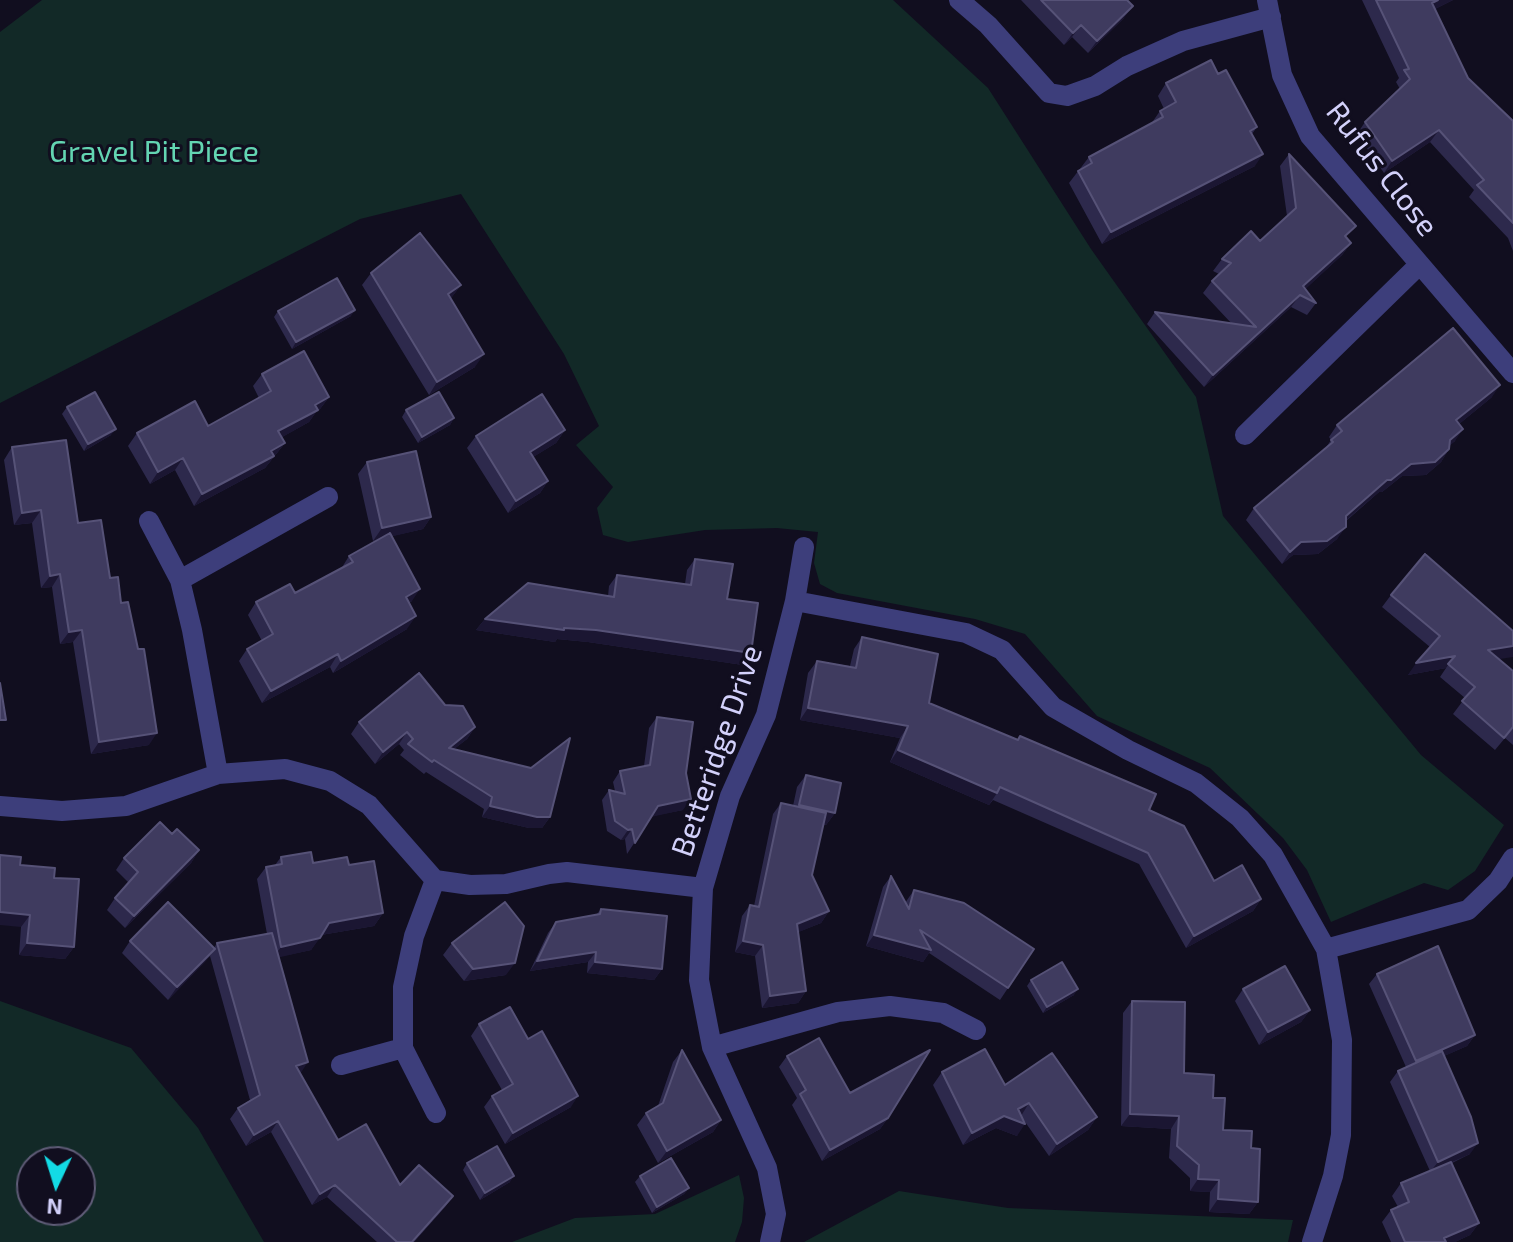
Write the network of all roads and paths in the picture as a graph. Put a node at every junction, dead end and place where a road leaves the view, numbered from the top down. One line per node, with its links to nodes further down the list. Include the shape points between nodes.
1 (959, 0): 2 (street, Rufus Close, via 1049,93 1067,96 1183,41)
2 (1269, 9): 3 (street, Rufus Close, via 1282,75 1310,136)
3 (1419, 265): 4 (street, Rufus Close); 5 (street, Rufus Close)
4 (1513, 373)
5 (1245, 435)
6 (328, 497): 9 (street)
7 (149, 521): 9 (street)
8 (804, 547): 10 (street, Betteridge Drive)
9 (180, 580): 11 (street)
10 (795, 601): 15 (street, Betteridge Drive, via 766,715 730,796); 16 (street, via 966,633 1002,650 1053,707 1196,783 1240,818 1273,855)
11 (218, 774): 12 (street, via 126,806 62,811); 14 (street, via 285,769 330,781 369,805)
12 (0, 806)
13 (1513, 858): 16 (street, via 1468,910)
14 (435, 880): 15 (street, via 506,884 567,872); 19 (street, via 414,936 403,987)
15 (703, 888): 18 (street, Betteridge Drive, via 699,980)
16 (1326, 949): 23 (street, via 1342,1040 1341,1135)
17 (976, 1030): 18 (street, via 943,1013 890,1006 838,1012)
18 (712, 1047): 22 (street, Betteridge Drive, via 767,1168 776,1214)
19 (403, 1048): 20 (street); 21 (street)
20 (341, 1065)
21 (436, 1113)
22 (770, 1242)
23 (1312, 1242)

